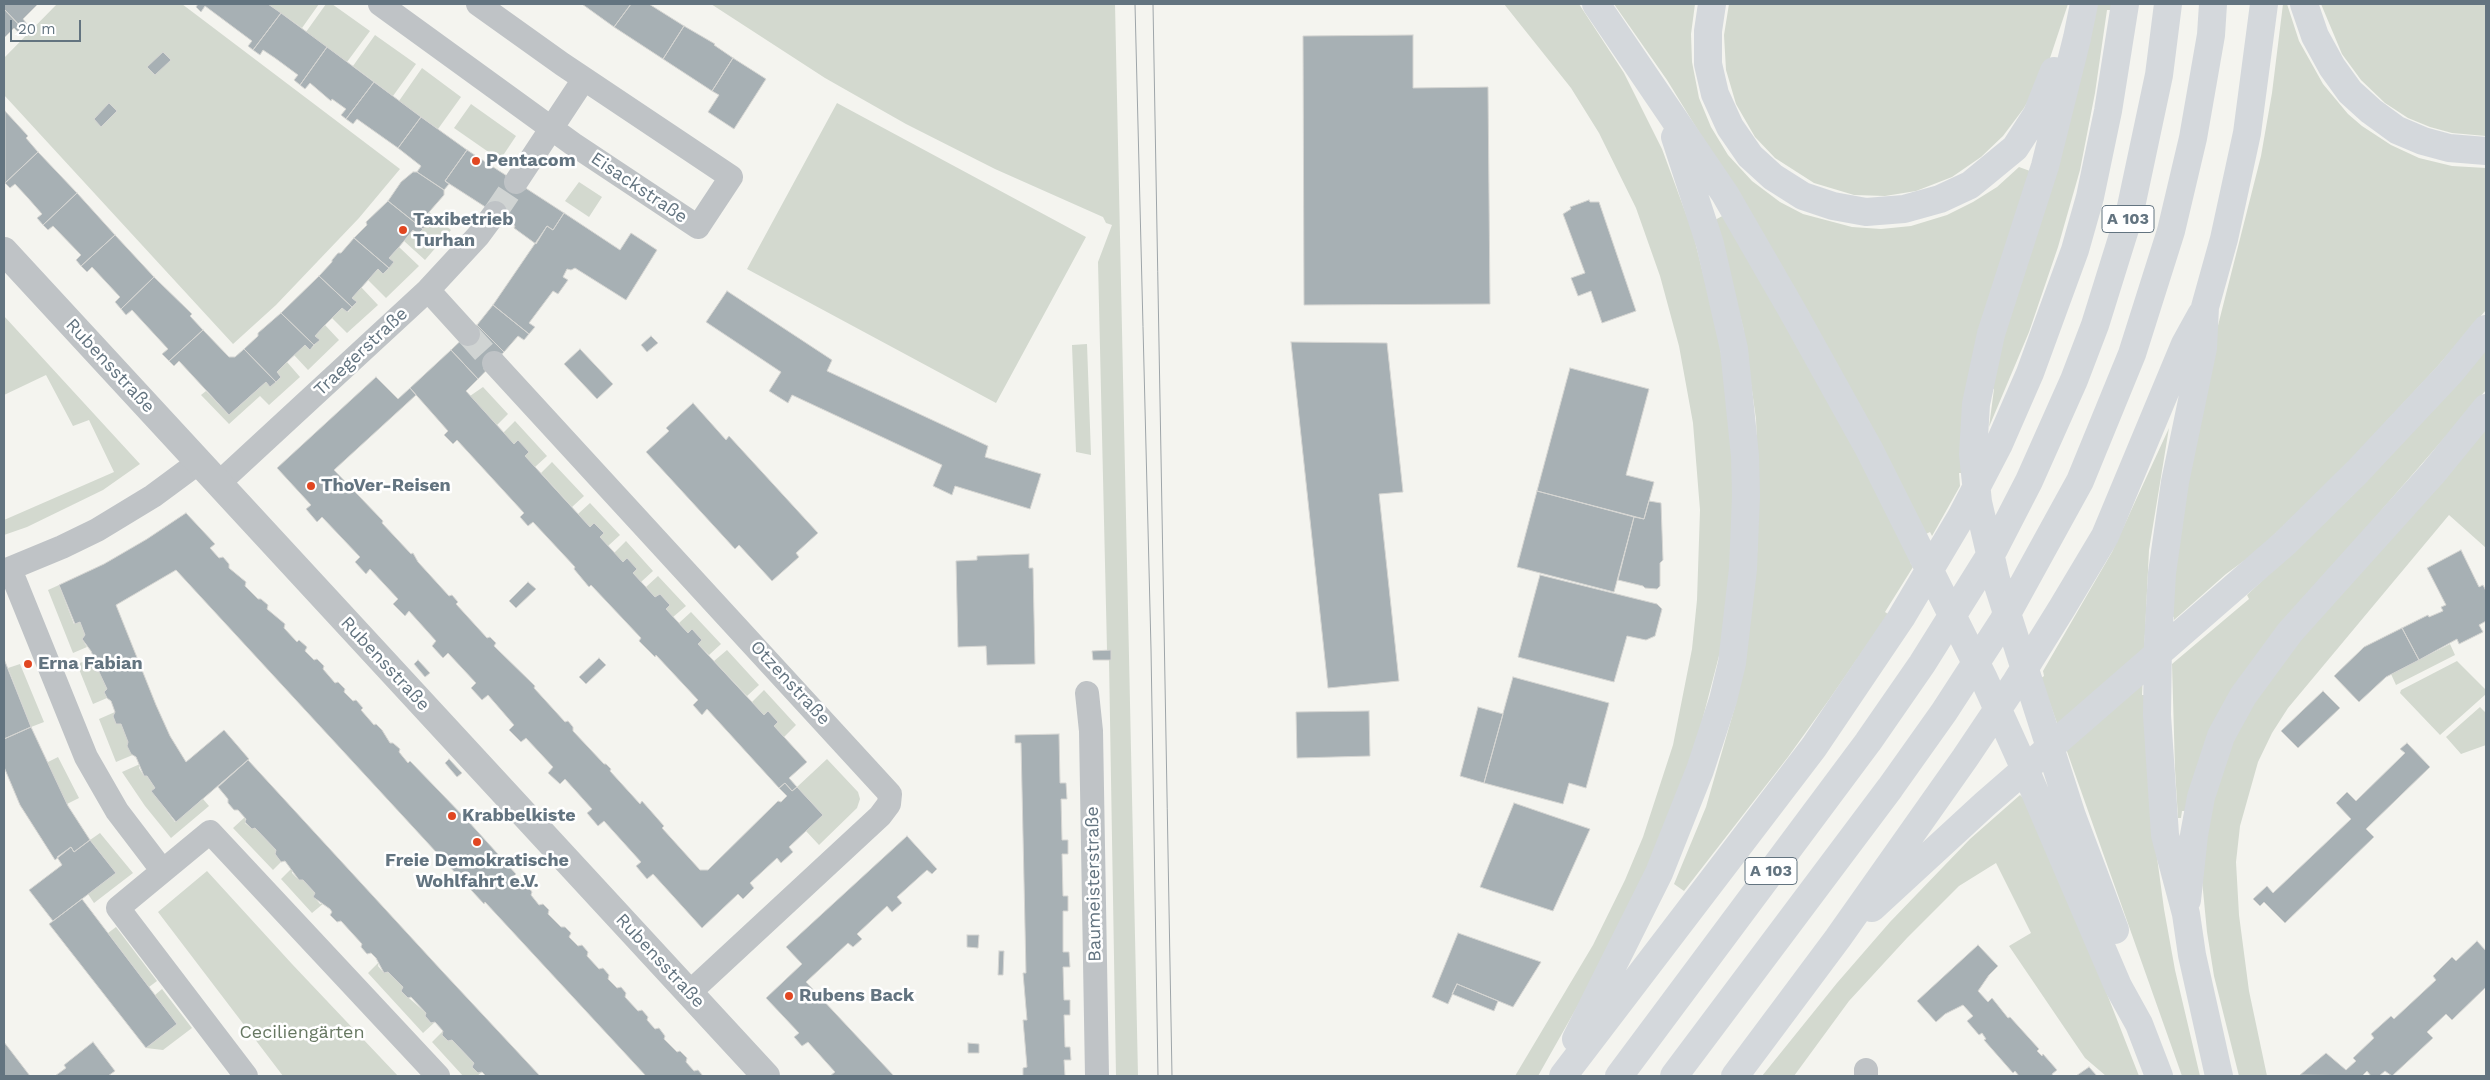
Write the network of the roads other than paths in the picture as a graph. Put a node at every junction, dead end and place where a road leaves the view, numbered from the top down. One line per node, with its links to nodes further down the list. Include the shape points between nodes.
1 (380, 4): 13 (street, Eisackstraße)
2 (478, 4): 11 (street, Eisackstraße)
3 (1596, 4): 12 (highway)
4 (1712, 4): 5 (highway, via 1708,64 1715,94 1730,127 1750,156 1773,177 1803,196 1866,212 1904,209 1940,199 1970,185 2014,148 2037,114)
5 (2082, 4): 32 (highway, via 2077,38 2044,166 1985,360 1976,404 1974,470 1982,528 1996,579 2072,816 2134,978)
6 (2125, 4): 38 (highway, via 2090,197 2057,304 1999,444 1961,517 1901,618 1814,747)
7 (2168, 4): 39 (highway, A 103, via 2159,75 2129,216 2095,325 2055,426 1994,549 1922,664 1868,742)
8 (2213, 4): 40 (highway, A 103, via 2211,35 2193,138 2171,231 2132,354 2080,481 2003,621 1944,712 1885,796)
9 (2264, 4): 19 (highway, via 2247,133 2224,239)
10 (2304, 4): 14 (highway, via 2315,36 2332,67 2350,92 2370,111 2422,141 2449,148)
11 (584, 79): 13 (street); 13 (street, Eisackstraße, via 731,177 714,204 698,227)
12 (1667, 111): 32 (highway, via 1745,228 1836,387 1909,526 1987,688 2090,916 2118,986); 37 (highway, via 1710,244 1734,349 1746,496 1739,607 1732,663 1700,770 1659,873)
13 (552, 128): 15 (street)
14 (2486, 151)
15 (516, 182)
16 (495, 213): 18 (street, Traegerstraße)
17 (4, 251): 24 (street, Rubensstraße)
18 (428, 290): 21 (street); 25 (street, Traegerstraße)
19 (2205, 307): 29 (highway, via 2203,348 2175,482 2162,573 2157,682 2158,756 2165,835); 30 (highway, via 2185,344 2104,536 2016,682)
20 (2486, 329): 30 (highway, via 2450,373 2357,472 2237,586 1985,804)
21 (468, 334)
22 (494, 363): 31 (street, Otzenstraße, via 890,794 889,804 880,816)
23 (2486, 408): 29 (highway, via 2290,632 2243,696 2221,736 2201,797)
24 (199, 462): 25 (street, Rubensstraße); 26 (street, via 104,526 62,548)
25 (219, 484): 31 (street, Rubensstraße)
26 (7, 570): 28 (street, via 86,758 117,811)
27 (1087, 693): 36 (street, Baumeisterstraße, via 1091,730)
28 (162, 870): 33 (street, via 118,908); 34 (street, via 210,832)
29 (2186, 914): 43 (highway, via 2192,955)
30 (1838, 938): 41 (highway)
31 (688, 993): 35 (street, Rubensstraße)
32 (2139, 1024): 42 (highway)
33 (246, 1076)
34 (438, 1076)
35 (766, 1076)
36 (1097, 1076)
37 (1557, 1076)
38 (1563, 1076)
39 (1619, 1076)
40 (1674, 1076)
41 (1735, 1076)
42 (2159, 1076)
43 (2220, 1076)

